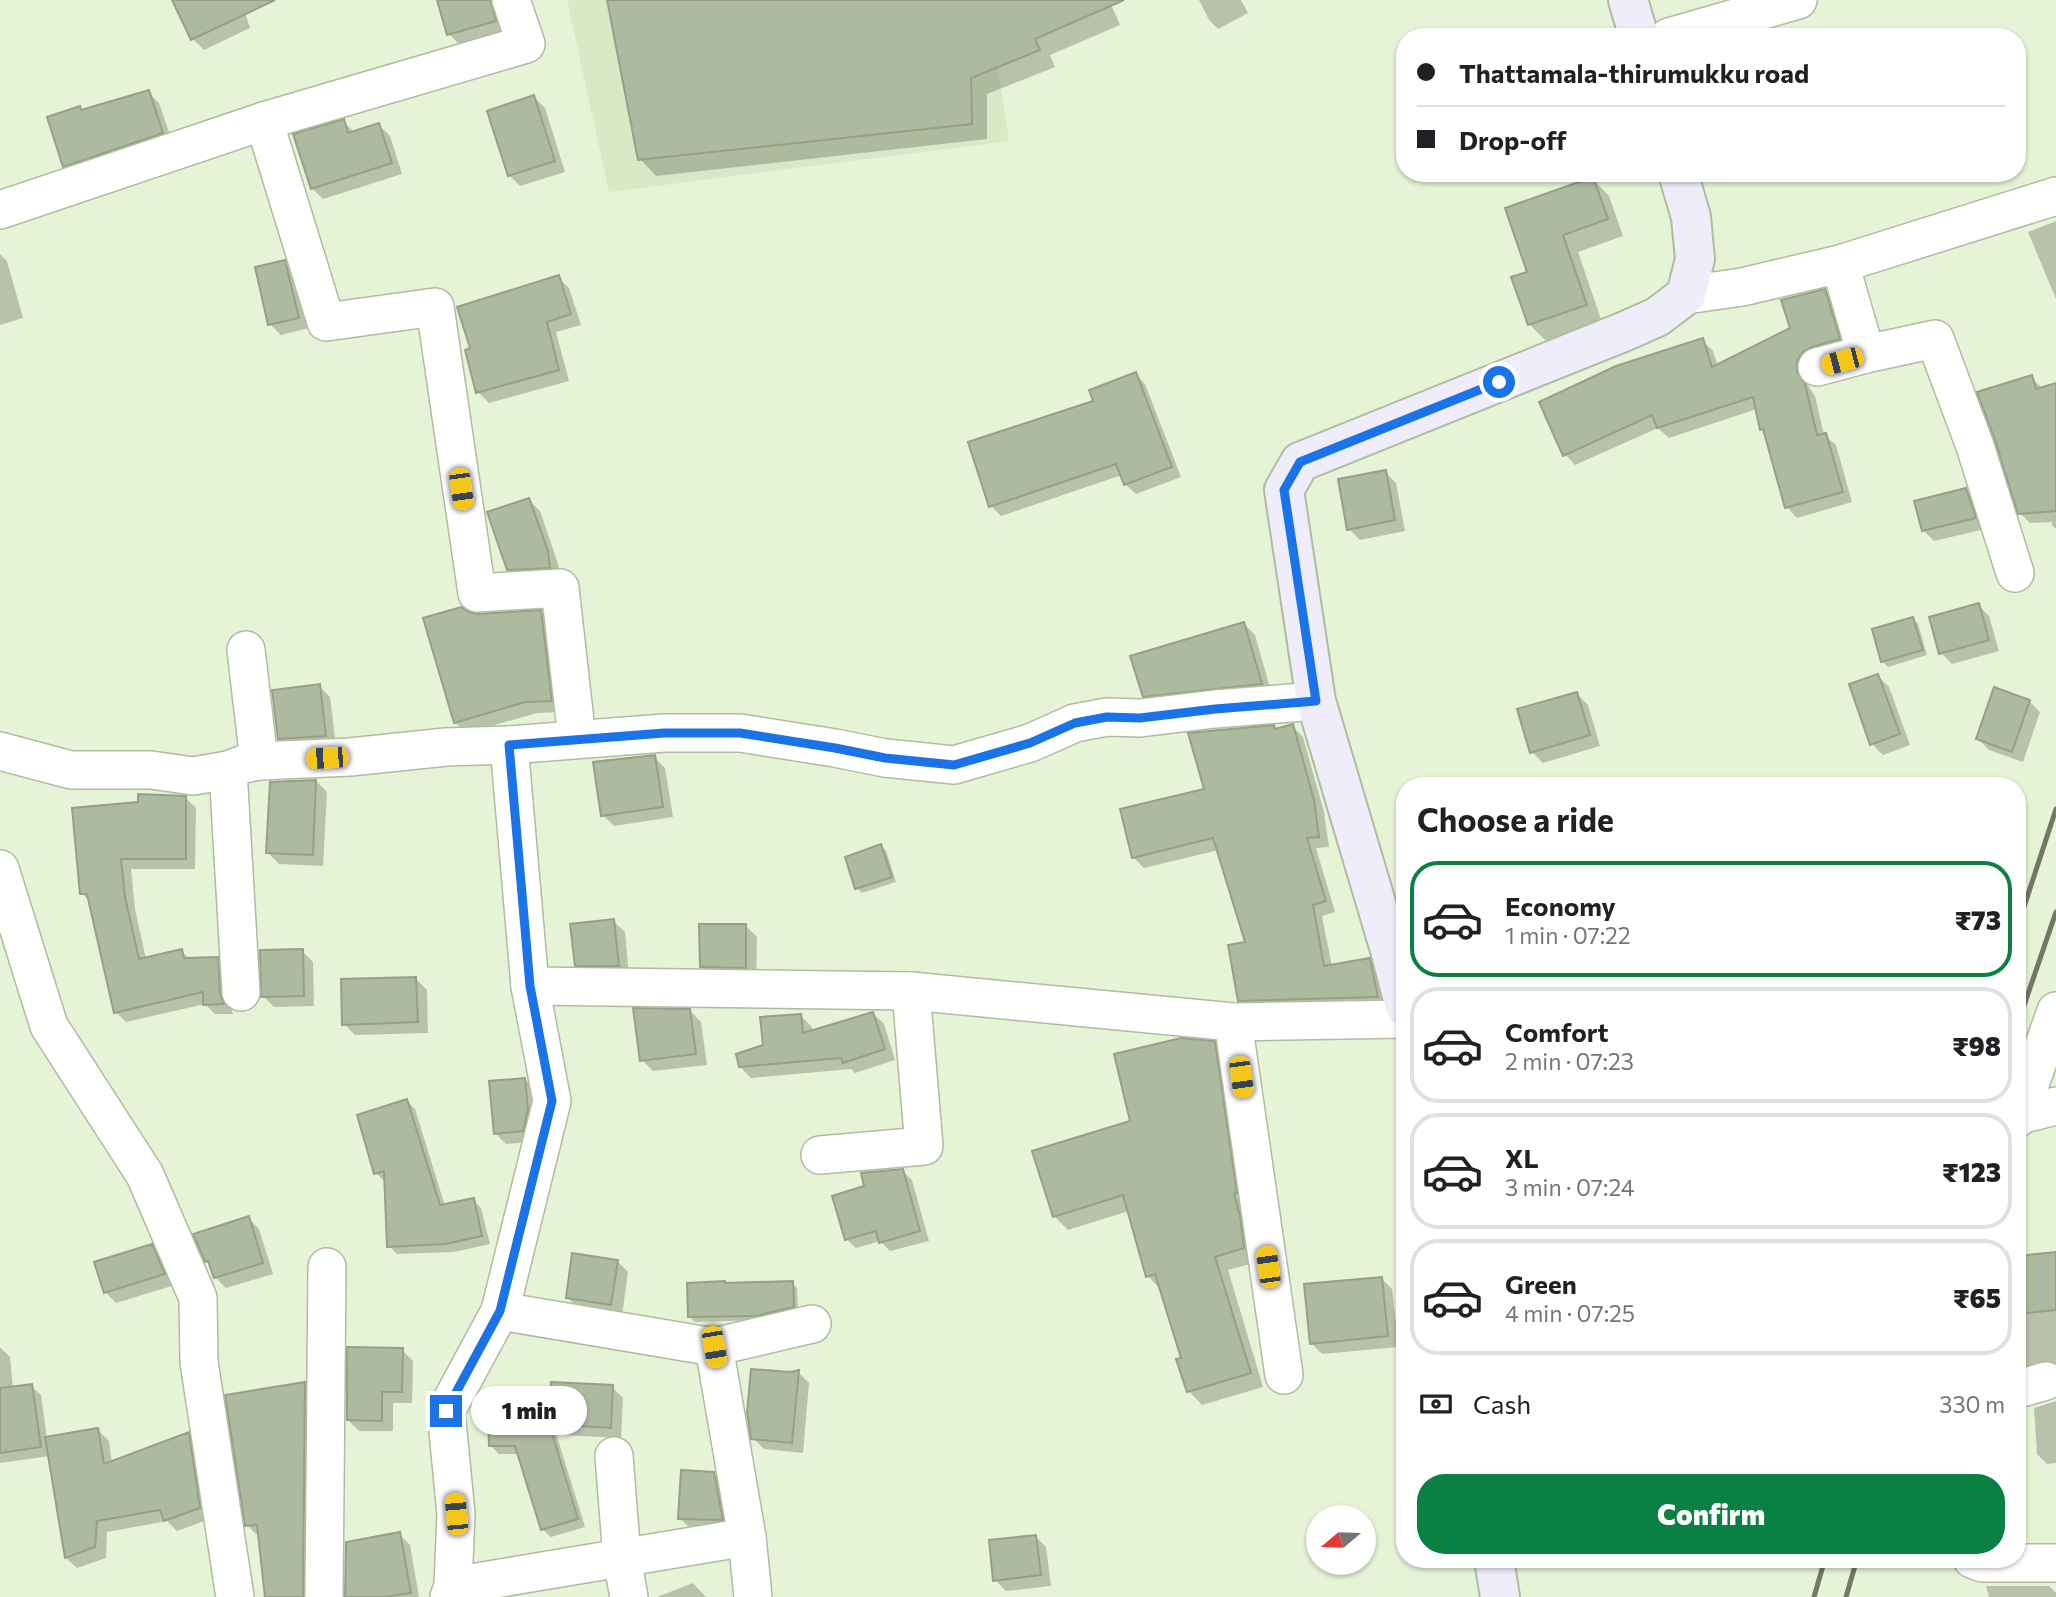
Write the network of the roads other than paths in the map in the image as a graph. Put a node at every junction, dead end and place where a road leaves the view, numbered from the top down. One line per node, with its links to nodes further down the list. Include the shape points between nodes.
1 (511, 0): 6 (street, via 526,44)
2 (1628, 0): 4 (street)
3 (1798, 0): 5 (street)
4 (1636, 28)
5 (1700, 28)
6 (264, 121): 9 (street); 17 (street, via 326,322 435,307 477,593 560,588)
7 (1681, 182): 11 (street, via 1691,217 1695,260)
8 (2056, 196): 10 (street)
9 (0, 210)
10 (1840, 264): 11 (street); 12 (street)
11 (1686, 295): 16 (street, via 1657,317 1623,332 1300,462 1284,490)
12 (1866, 354): 13 (street); 14 (street, via 1935,340)
13 (1817, 367)
14 (2015, 573)
15 (246, 650): 20 (street)
16 (1316, 701): 17 (street, via 1140,718 1107,717 1075,723 1030,743 954,765 740,733); 22 (street)
17 (577, 739): 18 (street)
18 (509, 745): 20 (street); 23 (street)
19 (0, 751): 20 (street, via 71,770 151,770 193,776)
20 (244, 766): 25 (street)
21 (0, 869): 44 (street, via 49,1026 145,1175 198,1298 199,1362)
22 (1396, 942)
23 (530, 986): 24 (street); 34 (street, via 552,1101)
24 (911, 991): 28 (street); 32 (street, via 924,1146)
25 (241, 992)
26 (2056, 1011): 29 (street)
27 (1396, 1019): 28 (street)
28 (1233, 1023): 37 (street)
29 (2026, 1094)
30 (2056, 1106): 31 (street)
31 (2026, 1114)
32 (820, 1155)
33 (327, 1267): 45 (street)
34 (500, 1311): 36 (street); 43 (street, via 446,1411 456,1514)
35 (813, 1324): 36 (street)
36 (714, 1347): 39 (street)
37 (1284, 1375)
38 (614, 1456): 40 (street)
39 (747, 1537): 40 (street); 47 (street)
40 (622, 1558): 43 (street); 46 (street)
41 (2026, 1563): 42 (street)
42 (2056, 1563)
43 (451, 1592)
44 (235, 1597)
45 (324, 1597)
46 (629, 1597)
47 (753, 1597)

